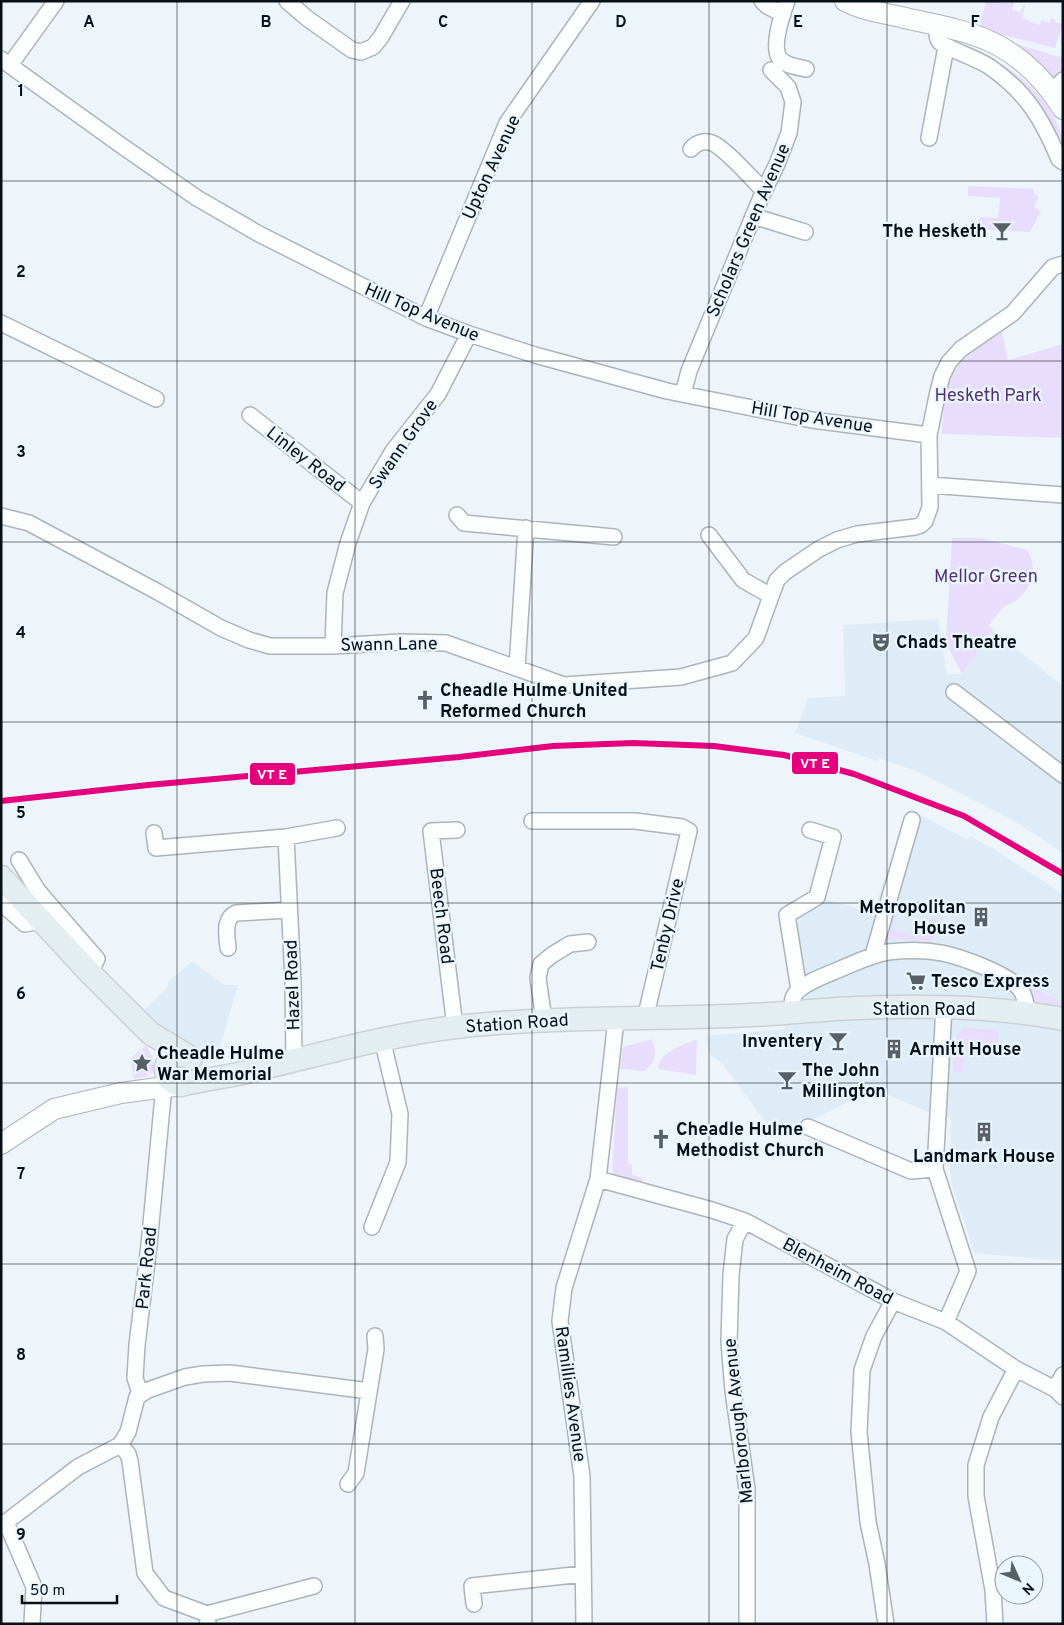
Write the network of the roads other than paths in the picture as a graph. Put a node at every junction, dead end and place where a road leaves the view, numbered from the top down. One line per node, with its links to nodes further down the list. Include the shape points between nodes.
1 (56, 1): 11 (street)
2 (288, 1): 3 (street, via 352,50 361,52 373,47)
3 (402, 1)
4 (592, 1): 23 (street, Upton Avenue, via 507,123)
5 (762, 1): 8 (street, via 767,6)
6 (845, 1): 7 (main road)
7 (872, 6): 9 (main road)
8 (785, 7): 12 (street, via 777,52 781,60 790,66)
9 (937, 26): 10 (street, via 936,36); 14 (main road, via 986,40)
10 (946, 46): 16 (street); 18 (street, via 990,66 1023,95 1041,120)
11 (5, 62): 23 (street, Hill Top Avenue, via 197,198 259,234)
12 (806, 69)
13 (771, 70): 19 (street, Scholars Green Avenue, via 788,87 793,102 789,133)
14 (1057, 86): 15 (main road)
15 (1063, 109)
16 (929, 138)
17 (691, 148): 19 (street, via 697,143 711,142)
18 (1063, 162)
19 (764, 191): 20 (street, Scholars Green Avenue)
20 (753, 216): 21 (street); 26 (street, Scholars Green Avenue, via 689,371)
21 (805, 232)
22 (1063, 264): 29 (street, Swann Lane, via 1053,267 1013,313 961,349 949,362 942,376)
23 (426, 318): 25 (street, Hill Top Avenue)
24 (1, 322): 27 (street)
25 (469, 334): 26 (street, Hill Top Avenue); 32 (street, Swann Grove, via 438,394 393,451)
26 (683, 394): 29 (street, Hill Top Avenue, via 812,420)
27 (156, 399)
28 (250, 415): 32 (street, Linley Road)
29 (929, 434): 30 (street, Swann Lane)
30 (930, 484): 31 (street); 38 (street, Swann Lane, via 928,514 921,525 837,540 785,572)
31 (1063, 494)
32 (362, 503): 39 (street, Swann Grove, via 335,593)
33 (457, 515): 35 (street, via 464,523)
34 (1, 516): 39 (street, Swann Lane, via 29,523 221,628 249,640 270,646)
35 (526, 528): 37 (street); 40 (street)
36 (709, 535): 38 (street, via 743,580)
37 (614, 537)
38 (770, 596): 40 (street, Swann Lane, via 756,638 732,663 681,677 564,685)
39 (333, 646): 40 (street, Swann Lane, via 446,643)
40 (517, 668)
41 (954, 692): 42 (street)
42 (1063, 774)
43 (912, 820): 57 (street)
44 (532, 821): 63 (street, Tenby Drive, via 635,821 693,831)
45 (337, 828): 49 (street)
46 (457, 830): 67 (street, Beech Road, via 431,831)
47 (810, 830): 59 (street, via 833,837 817,897 787,915)
48 (154, 833): 49 (street, via 156,848)
49 (286, 837): 53 (street, Hazel Road)
50 (19, 860): 58 (street, via 38,891 97,959)
51 (1, 877): 54 (main road, Station Road)
52 (1, 903): 54 (street, via 25,924)
53 (289, 910): 56 (street, via 231,915 227,924); 69 (street, Hazel Road)
54 (42, 920): 58 (main road, Station Road)
55 (588, 942): 65 (street, via 570,944 542,964 538,978)
56 (228, 948)
57 (873, 955): 59 (street); 62 (street, via 942,953 979,965 1019,987)
58 (90, 973): 70 (main road, Station Road, via 150,1033)
59 (799, 990): 61 (street, via 793,997)
60 (944, 1007): 61 (main road, Station Road); 62 (main road, Station Road); 73 (street)
61 (791, 1013): 63 (main road, Station Road)
62 (1027, 1013): 64 (main road, Station Road)
63 (644, 1019): 66 (main road, Station Road)
64 (1063, 1019)
65 (544, 1020): 66 (main road, Station Road); 67 (main road, Station Road)
66 (616, 1020): 74 (street, Ramillies Avenue)
67 (455, 1027): 68 (main road, Station Road)
68 (382, 1039): 69 (main road, Station Road); 76 (street, via 400,1114 398,1162)
69 (294, 1060): 70 (main road, Station Road, via 248,1072 209,1067)
70 (179, 1072): 72 (main road, via 120,1093 54,1108); 83 (street, Park Road, via 162,1096 137,1345 136,1378)
71 (808, 1127): 73 (street, via 911,1172)
72 (1, 1144)
73 (935, 1169): 78 (street, via 968,1272)
74 (598, 1179): 75 (street, Blenheim Road); 88 (street, Ramillies Avenue, via 564,1288 560,1321 582,1476)
75 (744, 1221): 77 (street, Blenheim Road); 94 (street, Marlborough Avenue, via 735,1239 729,1342 747,1489)
76 (372, 1227)
77 (893, 1301): 78 (street, Blenheim Road); 95 (street, via 874,1336 862,1370 859,1432 868,1522)
78 (946, 1322): 80 (street, Blenheim Road)
79 (375, 1336): 82 (street)
80 (1016, 1369): 84 (street, Blenheim Road); 96 (street, via 991,1417 976,1465 976,1496 993,1590)
81 (1063, 1375): 84 (street)
82 (369, 1391): 83 (street, via 230,1373 185,1377); 86 (street, via 356,1473)
83 (140, 1393): 85 (street, Park Road, via 128,1432)
84 (1059, 1393)
85 (120, 1445): 87 (street, via 78,1468); 91 (street, via 130,1461 145,1573 164,1598)
86 (348, 1484)
87 (4, 1524): 92 (street, via 34,1587)
88 (584, 1574): 90 (street, via 472,1586); 93 (street, Ramillies Avenue)
89 (314, 1586): 91 (street)
90 (474, 1604)
91 (207, 1619)
92 (32, 1623)
93 (584, 1624)
94 (747, 1624)
95 (886, 1624)
96 (995, 1624)

